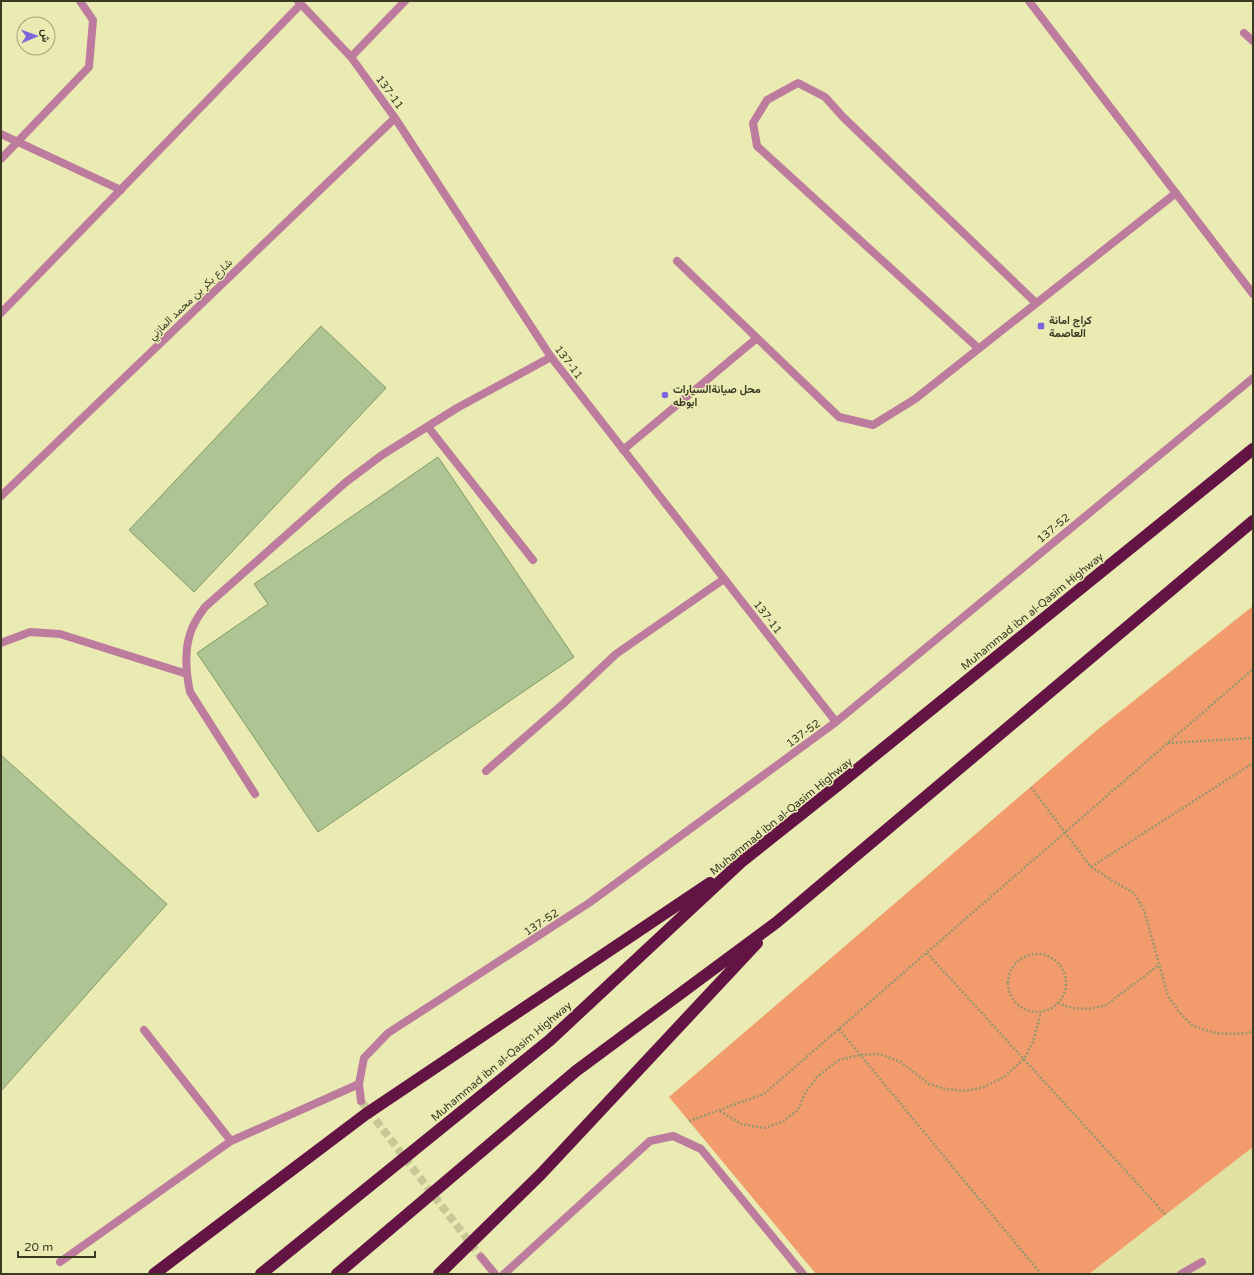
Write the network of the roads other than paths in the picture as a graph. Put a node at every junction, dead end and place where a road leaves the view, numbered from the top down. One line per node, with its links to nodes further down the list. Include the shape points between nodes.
1 (80, 1): 10 (street, via 94,20 89,67)
2 (405, 1): 7 (street)
3 (1030, 1): 13 (street)
4 (299, 2): 7 (street, 137-11); 12 (street)
5 (1244, 33): 6 (street)
6 (1253, 41)
7 (351, 57): 8 (street, 137-11)
8 (395, 118): 20 (street, 137-11); 25 (street, شارع بكر بن محمد المازني)
9 (1, 134): 10 (street)
10 (17, 142): 11 (street); 12 (street)
11 (1, 159)
12 (121, 190): 17 (street)
13 (1176, 193): 15 (street); 16 (street)
14 (677, 261): 18 (street)
15 (1253, 294)
16 (1036, 303): 19 (street); 19 (street, via 825,97 798,83 767,100 753,123 757,146)
17 (1, 313)
18 (757, 338): 19 (street, via 840,417 873,425 915,399); 24 (street)
19 (978, 348)
20 (551, 357): 22 (street, via 457,408); 24 (street, 137-11)
21 (1253, 378): 31 (street, 137-52)
22 (428, 427): 27 (street); 30 (street, via 346,482 205,607 190,634 186,655)
23 (1253, 449): 34 (highway, Muhammad ibn al-Qasim Highway, bridge)
24 (623, 450): 28 (street, 137-11)
25 (1, 496)
26 (1253, 521): 35 (highway, bridge)
27 (533, 560)
28 (724, 579): 31 (street, 137-11); 32 (street, via 616,654)
29 (1, 643): 30 (street, via 30,632 60,634)
30 (187, 674): 33 (street, via 190,692)
31 (836, 722): 37 (street, 137-52, via 589,904 388,1033 364,1058)
32 (486, 771)
33 (255, 794)
34 (741, 862): 43 (highway, bridge, via 366,1114); 44 (highway, Muhammad ibn al-Qasim Highway, bridge, via 550,1040)
35 (777, 922): 45 (highway, bridge, via 576,1071); 46 (highway, bridge, via 541,1174)
36 (144, 1030): 39 (street)
37 (359, 1084): 38 (street, 137-52); 39 (street)
38 (360, 1101)
39 (231, 1141): 41 (street)
40 (481, 1257): 47 (street)
41 (60, 1262)
42 (1202, 1262): 50 (street)
43 (154, 1274)
44 (261, 1274)
45 (336, 1274)
46 (439, 1274)
47 (495, 1274)
48 (504, 1274): 49 (street, via 650,1141 673,1136 701,1148)
49 (803, 1274)
50 (1181, 1274)

